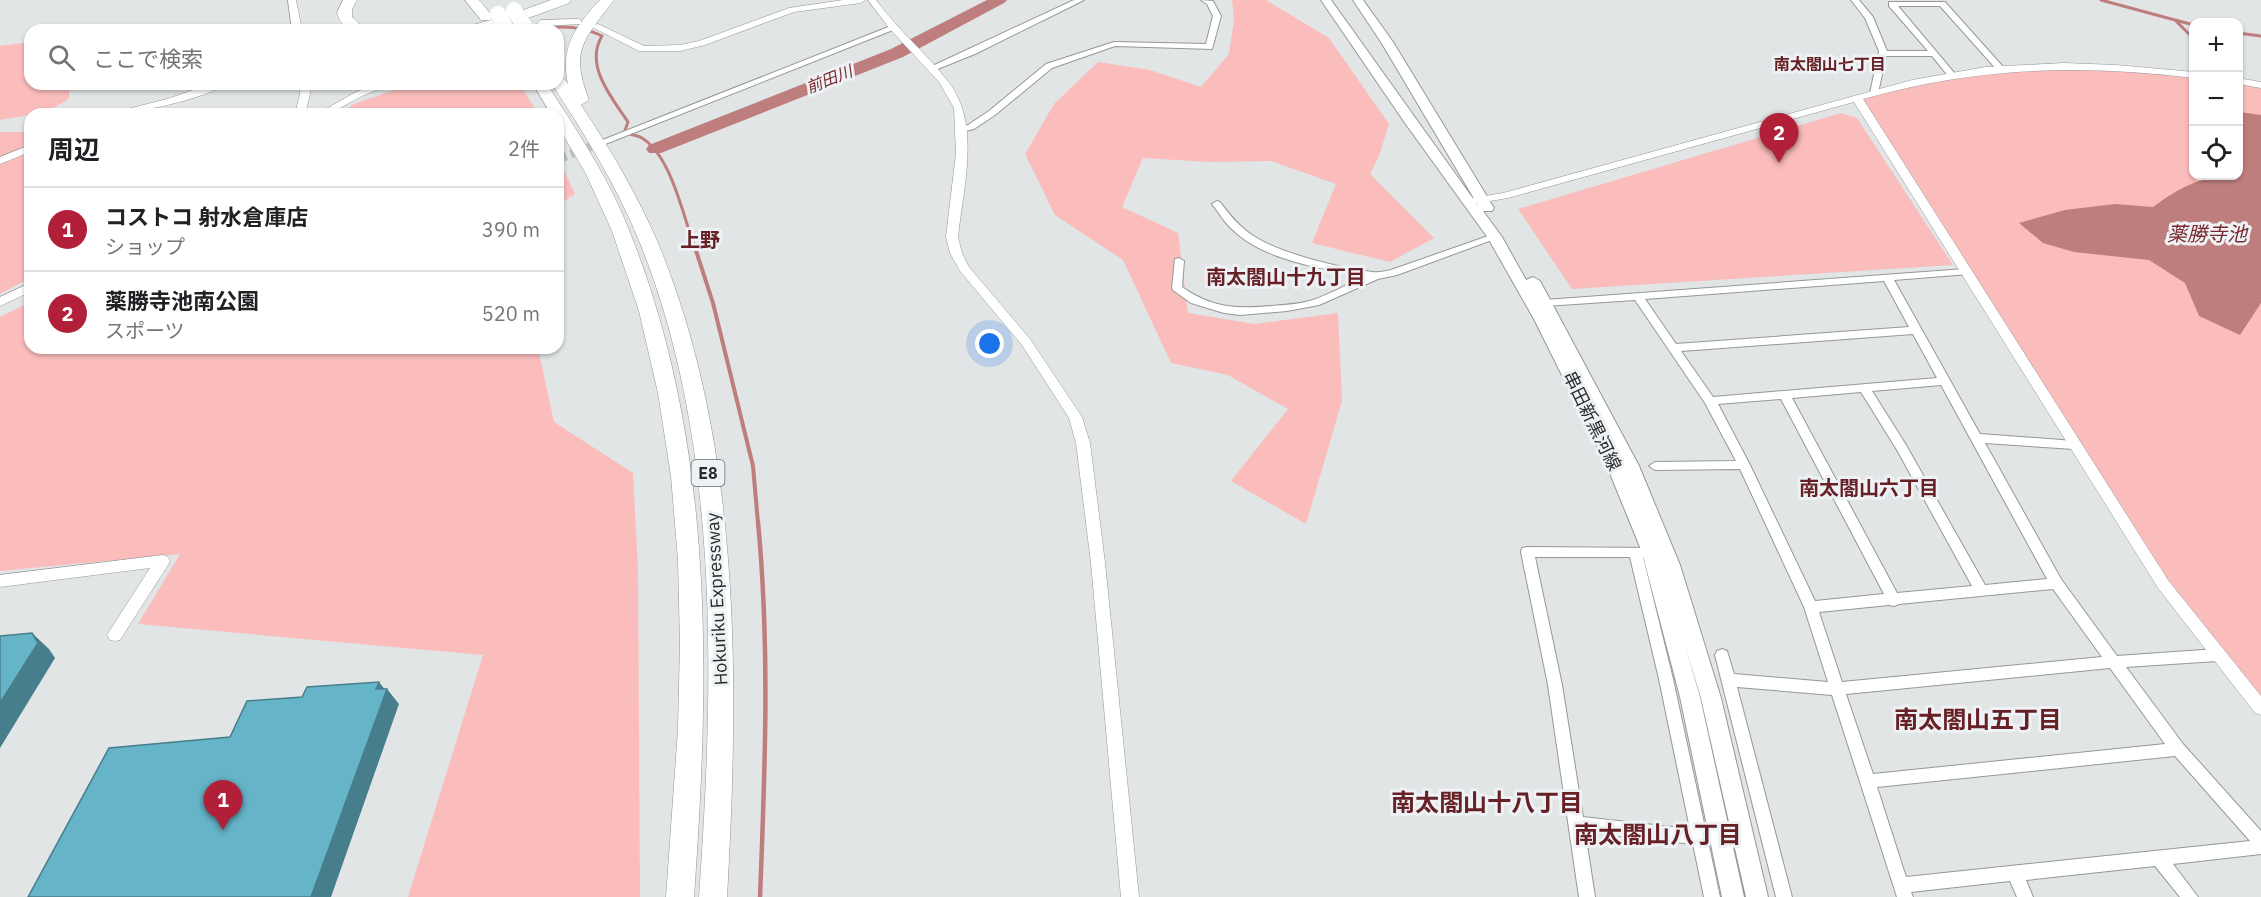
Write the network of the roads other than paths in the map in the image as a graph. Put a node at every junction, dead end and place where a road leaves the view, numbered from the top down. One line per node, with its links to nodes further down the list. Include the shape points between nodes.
1 (292, 0): 21 (street)
2 (338, 0): 22 (highway, via 330,16)
3 (350, 0): 23 (highway, via 344,9)
4 (472, 0): 20 (highway)
5 (491, 0): 20 (highway)
6 (564, 0): 24 (highway)
7 (577, 0): 20 (highway, via 527,20)
8 (607, 0): 54 (highway, via 578,38 571,57 572,77 632,196)
9 (861, 0): 16 (street)
10 (872, 0): 27 (street)
11 (1080, 0): 30 (street)
12 (1205, 0): 48 (street, via 1217,16 1209,47 1114,44 1049,66 992,112 971,127)
13 (1326, 0): 52 (main road, 串田新黒河線, via 1409,120)
14 (1358, 0): 52 (main road, 串田新黒河線, via 1387,42)
15 (1855, 0): 28 (street, via 1869,17)
16 (835, 2): 26 (street, via 792,10 680,48 642,48)
17 (511, 5): 25 (highway, bridge)
18 (541, 22): 19 (street)
19 (578, 22)
20 (494, 23)
21 (296, 24)
22 (334, 24)
23 (350, 24)
24 (492, 24)
25 (522, 24)
26 (595, 26)
27 (894, 28): 30 (street); 49 (street)
28 (1882, 53): 29 (street); 41 (street)
29 (1935, 54): 31 (street, via 1892,4 1942,4); 32 (street)
30 (932, 68): 48 (street, via 955,100)
31 (2001, 69): 32 (street); 33 (street, via 2115,67)
32 (1952, 75): 41 (street)
33 (2189, 75)
34 (2243, 82): 35 (street)
35 (2261, 85)
36 (202, 90): 43 (street)
37 (305, 90): 44 (street)
38 (368, 90): 45 (street)
39 (544, 90): 46 (highway, Hokuriku Expressway / E8)
40 (564, 90): 54 (highway, Hokuriku Expressway / E8, via 602,150)
41 (1874, 93): 42 (street)
42 (1857, 98): 52 (street, via 1504,196); 57 (street)
43 (139, 108)
44 (302, 108)
45 (332, 108)
46 (554, 108)
47 (564, 125): 96 (highway, Hokuriku Expressway / E8, via 620,228 650,311 671,404 686,516 693,661)
48 (961, 129): 98 (street, via 952,237 956,253 980,290 1026,342 1075,417 1083,443)
49 (605, 141)
50 (24, 151): 51 (street)
51 (0, 161)
52 (1476, 200): 55 (main road, 串田新黒河線); 63 (main road, 串田新黒河線)
53 (1217, 204): 58 (street, via 1233,225 1266,249)
54 (640, 223): 97 (highway, Hokuriku Expressway / E8, via 684,350 713,511 721,690)
55 (1495, 237): 58 (street); 74 (main road, 串田新黒河線, via 1615,466)
56 (1179, 261): 58 (street, via 1178,288 1195,301 1224,310 1315,303)
57 (1965, 272): 59 (street); 71 (street)
58 (1375, 276)
59 (1888, 279): 61 (street); 64 (street)
60 (24, 290): 62 (street)
61 (1637, 295): 63 (street); 65 (street)
62 (0, 302)
63 (1545, 303): 102 (main road, 串田新黒河線, via 1631,466 1671,565 1711,698)
64 (1915, 330): 65 (street); 66 (street)
65 (1673, 348): 69 (street)
66 (1944, 381): 67 (street); 70 (street)
67 (1865, 389): 68 (street); 77 (street)
68 (1785, 396): 69 (street); 78 (street)
69 (1710, 401): 72 (street)
70 (1975, 438): 71 (street); 76 (street)
71 (2074, 445): 81 (street, via 2163,584)
72 (1744, 465): 73 (street); 79 (street)
73 (1654, 466)
74 (1643, 552): 89 (street, via 1527,552 1555,685); 90 (street); 101 (main road, 串田新黒河線, via 1690,697)
75 (0, 581): 80 (street, via 164,561)
76 (2056, 584): 77 (street); 83 (street)
77 (1981, 590): 78 (street)
78 (1894, 601): 79 (street)
79 (1811, 607): 85 (street)
80 (115, 634)
81 (2217, 655): 83 (street); 86 (street)
82 (1722, 656): 84 (street)
83 (2112, 662): 85 (street); 87 (street)
84 (1728, 680): 85 (street); 103 (street)
85 (1836, 689): 88 (street)
86 (2261, 708)
87 (2178, 749): 88 (street); 91 (street)
88 (1867, 781): 95 (street)
89 (1578, 824): 90 (street); 99 (street)
90 (1700, 837): 100 (street)
91 (2261, 842)
92 (2261, 847): 93 (street)
93 (2158, 859): 94 (street); 105 (street)
94 (2016, 874): 95 (street); 104 (street)
95 (1904, 891)
96 (680, 897)
97 (713, 897)
98 (1130, 897)
99 (1587, 897)
100 (1712, 897)
101 (1733, 897)
102 (1757, 897)
103 (1784, 897)
104 (2025, 897)
105 (2190, 897)

